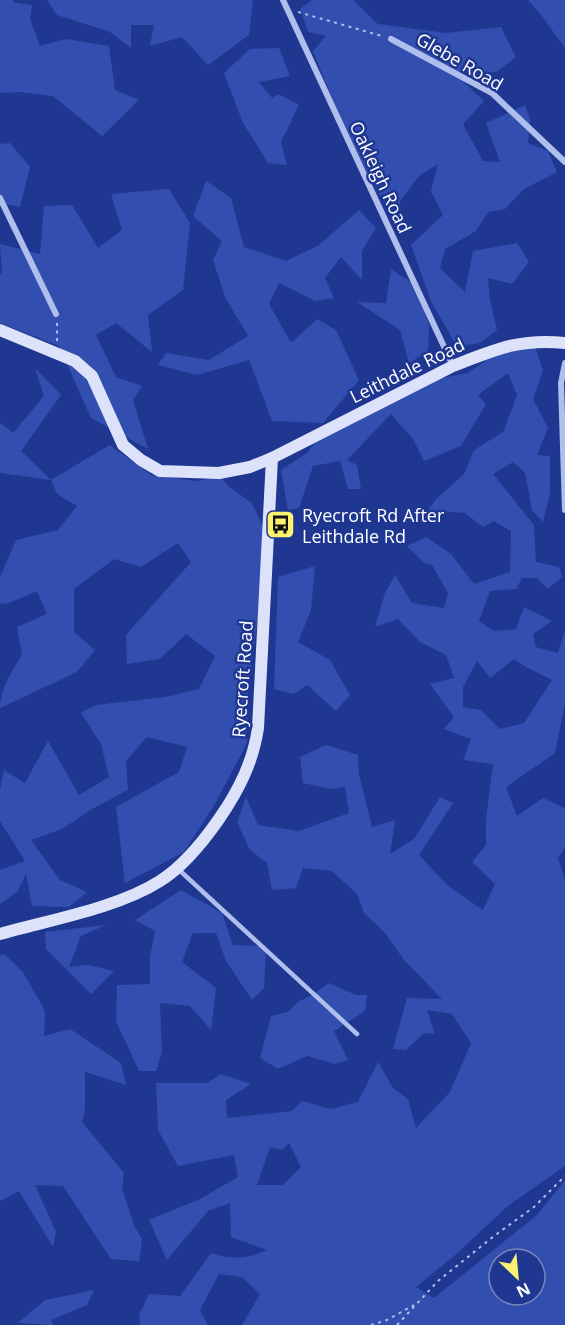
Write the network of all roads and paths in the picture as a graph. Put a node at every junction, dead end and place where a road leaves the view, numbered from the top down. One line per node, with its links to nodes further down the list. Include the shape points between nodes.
1 (283, 0): 2 (street, Oakleigh Road)
2 (287, 9): 3 (path); 11 (street, Oakleigh Road)
3 (391, 39): 4 (street, Glebe Road, via 492,93)
4 (565, 162)
5 (0, 198): 6 (street)
6 (56, 314): 9 (path)
7 (0, 330): 9 (street, Leithdale Road)
8 (565, 343): 11 (street, Leithdale Road, via 512,344)
9 (58, 354): 12 (street, Leithdale Road, via 75,361 92,376 123,446 160,471 226,472)
10 (565, 363): 13 (street, via 561,383)
11 (453, 366): 12 (street, Leithdale Road)
12 (272, 458): 14 (street, Ryecroft Road, via 255,752 224,812)
13 (565, 510)
14 (177, 868): 15 (street, Ryecroft Road, via 120,901); 16 (lane)
15 (0, 934)
16 (357, 1034)
17 (565, 1176): 18 (path, via 534,1207 438,1281)
18 (418, 1303): 19 (path); 20 (path)
19 (371, 1325)
20 (397, 1325)

